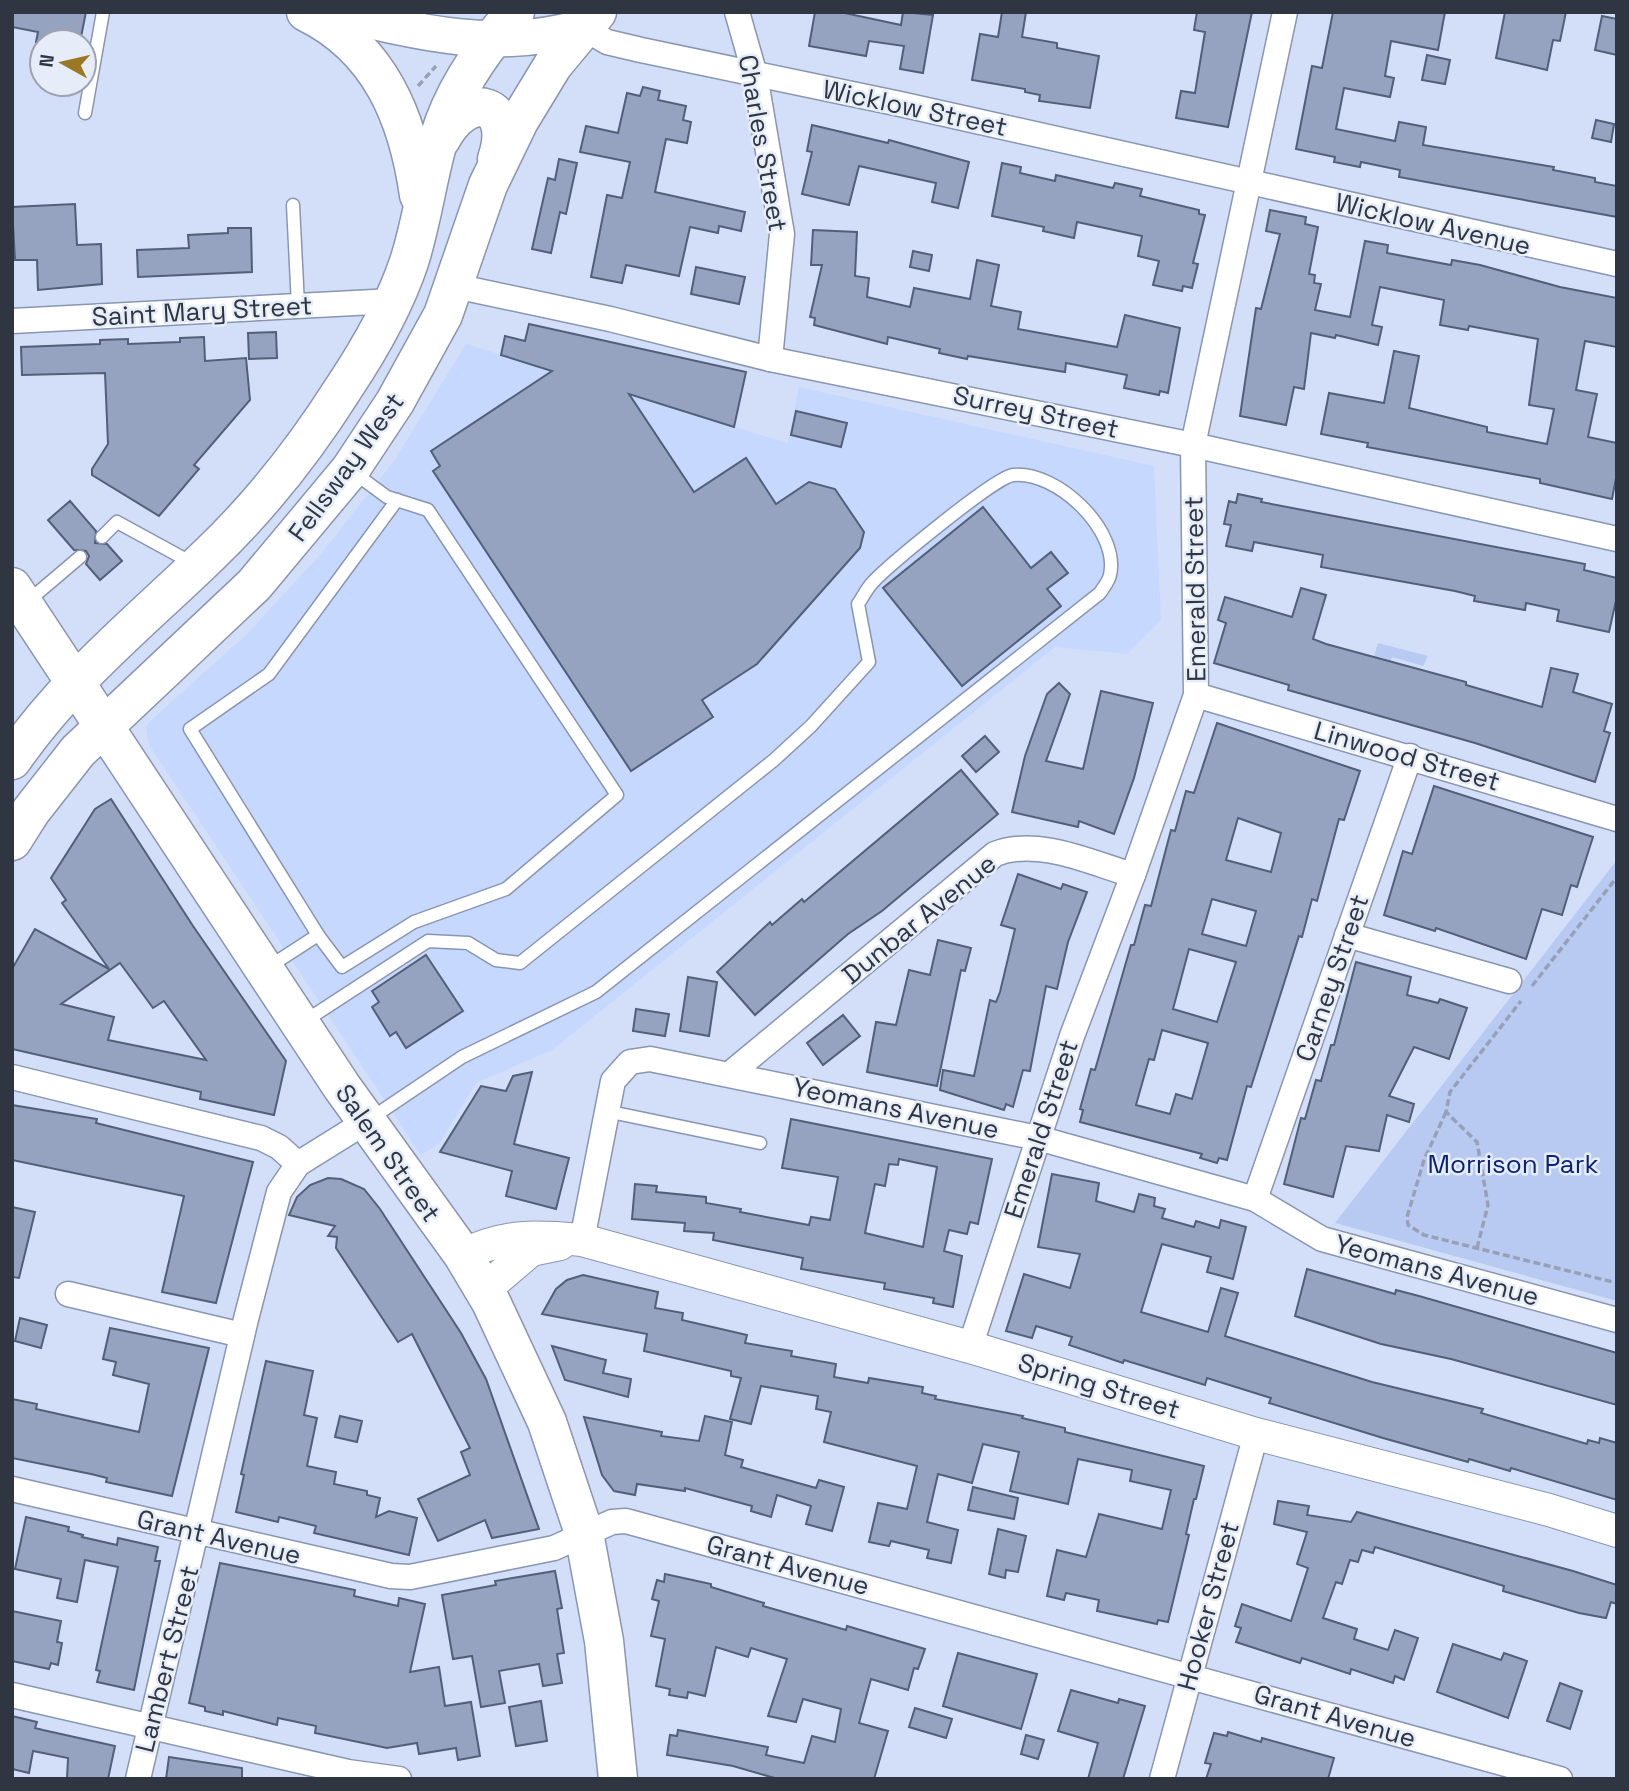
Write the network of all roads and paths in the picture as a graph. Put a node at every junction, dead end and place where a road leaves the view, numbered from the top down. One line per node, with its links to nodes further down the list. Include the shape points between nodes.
1 (103, 12): 12 (lane)
2 (306, 12): 17 (main road, via 359,49 393,95 411,151)
3 (336, 12): 8 (main road)
4 (515, 12): 8 (main road, Fellsway West)
5 (737, 12): 10 (street, Charles Street)
6 (1285, 12): 14 (street, Emerald Street)
7 (590, 20): 8 (main road, via 535,38); 10 (street, Wicklow Street, via 607,41); 15 (main road, Fellsway West, via 531,99)
8 (490, 41): 13 (main road, Fellsway West, via 451,104)
9 (437, 65): 11 (path)
10 (755, 75): 14 (street, Wicklow Street); 23 (street, Charles Street, via 782,234)
11 (413, 92)
12 (85, 113)
13 (436, 149): 15 (main road, via 462,112 489,109 502,134); 17 (main road, Fellsway West)
14 (1250, 182): 18 (street, Wicklow Avenue); 24 (street, Emerald Street)
15 (488, 184): 19 (main road, Fellsway West)
16 (293, 205): 21 (lane)
17 (422, 215): 20 (main road, Fellsway West)
18 (1617, 264)
19 (455, 286): 23 (street, Surrey Street); 25 (main road, Fellsway West, via 406,383)
20 (393, 301): 21 (street, Saint Mary Street); 30 (main road, Fellsway West, via 344,388 298,455)
21 (298, 305): 22 (street, Saint Mary Street)
22 (12, 321)
23 (770, 359): 24 (street, Surrey Street)
24 (1193, 445): 28 (street, Surrey Street); 33 (street, Emerald Street)
25 (350, 470): 26 (lane, via 387,498); 34 (main road, Fellsway West, via 254,585)
26 (397, 500): 41 (lane, via 270,674 190,729); 41 (lane, via 428,510 617,795 506,889 414,922 342,967)
27 (102, 537): 30 (lane, via 117,522)
28 (1617, 539)
29 (80, 557): 31 (lane)
30 (197, 566): 32 (main road, Fellsway West)
31 (18, 595): 32 (main road, Salem Street)
32 (75, 681): 34 (main road, Salem Street); 36 (main road, Fellsway West)
33 (1196, 695): 35 (street, Linwood Street); 39 (street, Emerald Street)
34 (102, 727): 38 (main road, Fellsway West, via 69,761); 43 (main road, Salem Street)
35 (1410, 756): 37 (street, Linwood Street); 42 (street, Carney Street)
36 (12, 760)
37 (1617, 819)
38 (12, 841)
39 (1133, 875): 46 (street, Dunbar Avenue, via 1032,848 1013,847 995,854); 51 (street, Emerald Street)
40 (1617, 877): 44 (path)
41 (318, 935): 43 (lane)
42 (1347, 935): 44 (street); 54 (street, Carney Street)
43 (265, 970): 45 (main road, Salem Street)
44 (1521, 989): 49 (path, via 1450,1092)
45 (300, 1024): 50 (main road, Salem Street); 50 (lane, via 428,941 468,943 496,960 520,963 811,726 869,662 858,604 872,583 989,487 1011,475 1038,478 1075,497 1098,527 1109,552 1110,575 1100,593 596,992 462,1056)
46 (731, 1073): 48 (street, Yeomans Avenue, via 637,1059 618,1072); 51 (street, Yeomans Avenue)
47 (12, 1077): 53 (street, via 261,1138)
48 (606, 1111): 52 (lane); 55 (street, Yeomans Avenue)
49 (1446, 1112): 56 (path, via 1477,1142 1488,1205); 56 (path, via 1424,1160 1408,1225 1424,1235)
50 (367, 1121): 53 (street, Lambert Street); 57 (main road, Salem Street)
51 (1038, 1138): 54 (street, Yeomans Avenue); 63 (street, Emerald Street)
52 (760, 1143)
53 (298, 1164): 62 (street, Lambert Street, via 284,1181 275,1205)
54 (1255, 1199): 61 (street, Yeomans Avenue, via 1322,1239)
55 (582, 1240): 57 (street, Spring Street, via 531,1235 502,1239); 59 (street, Spring Street, via 531,1250); 63 (street, Spring Street)
56 (1477, 1248): 58 (path)
57 (463, 1255): 59 (main road, Salem Street)
58 (1617, 1283)
59 (484, 1290): 68 (main road, Salem Street, via 547,1422)
60 (68, 1294): 62 (street)
61 (1617, 1320)
62 (242, 1335): 67 (street, Lambert Street)
63 (970, 1347): 64 (street, Spring Street)
64 (1256, 1434): 66 (street, Spring Street); 69 (street, Hooker Street)
65 (12, 1489): 67 (street, Grant Avenue)
66 (1617, 1531)
67 (198, 1532): 68 (street, Grant Avenue, via 369,1573 411,1577 554,1548); 71 (street, Lambert Street)
68 (584, 1533): 69 (street, Grant Avenue, via 626,1521); 74 (main road, Salem Street, via 604,1641)
69 (1189, 1674): 75 (street, Hooker Street); 76 (street, Grant Avenue)
70 (12, 1695): 71 (street)
71 (151, 1727): 72 (street, Lambert Street); 73 (street, via 348,1772)
72 (138, 1779)
73 (399, 1779)
74 (618, 1779)
75 (1162, 1779)
76 (1560, 1779)

